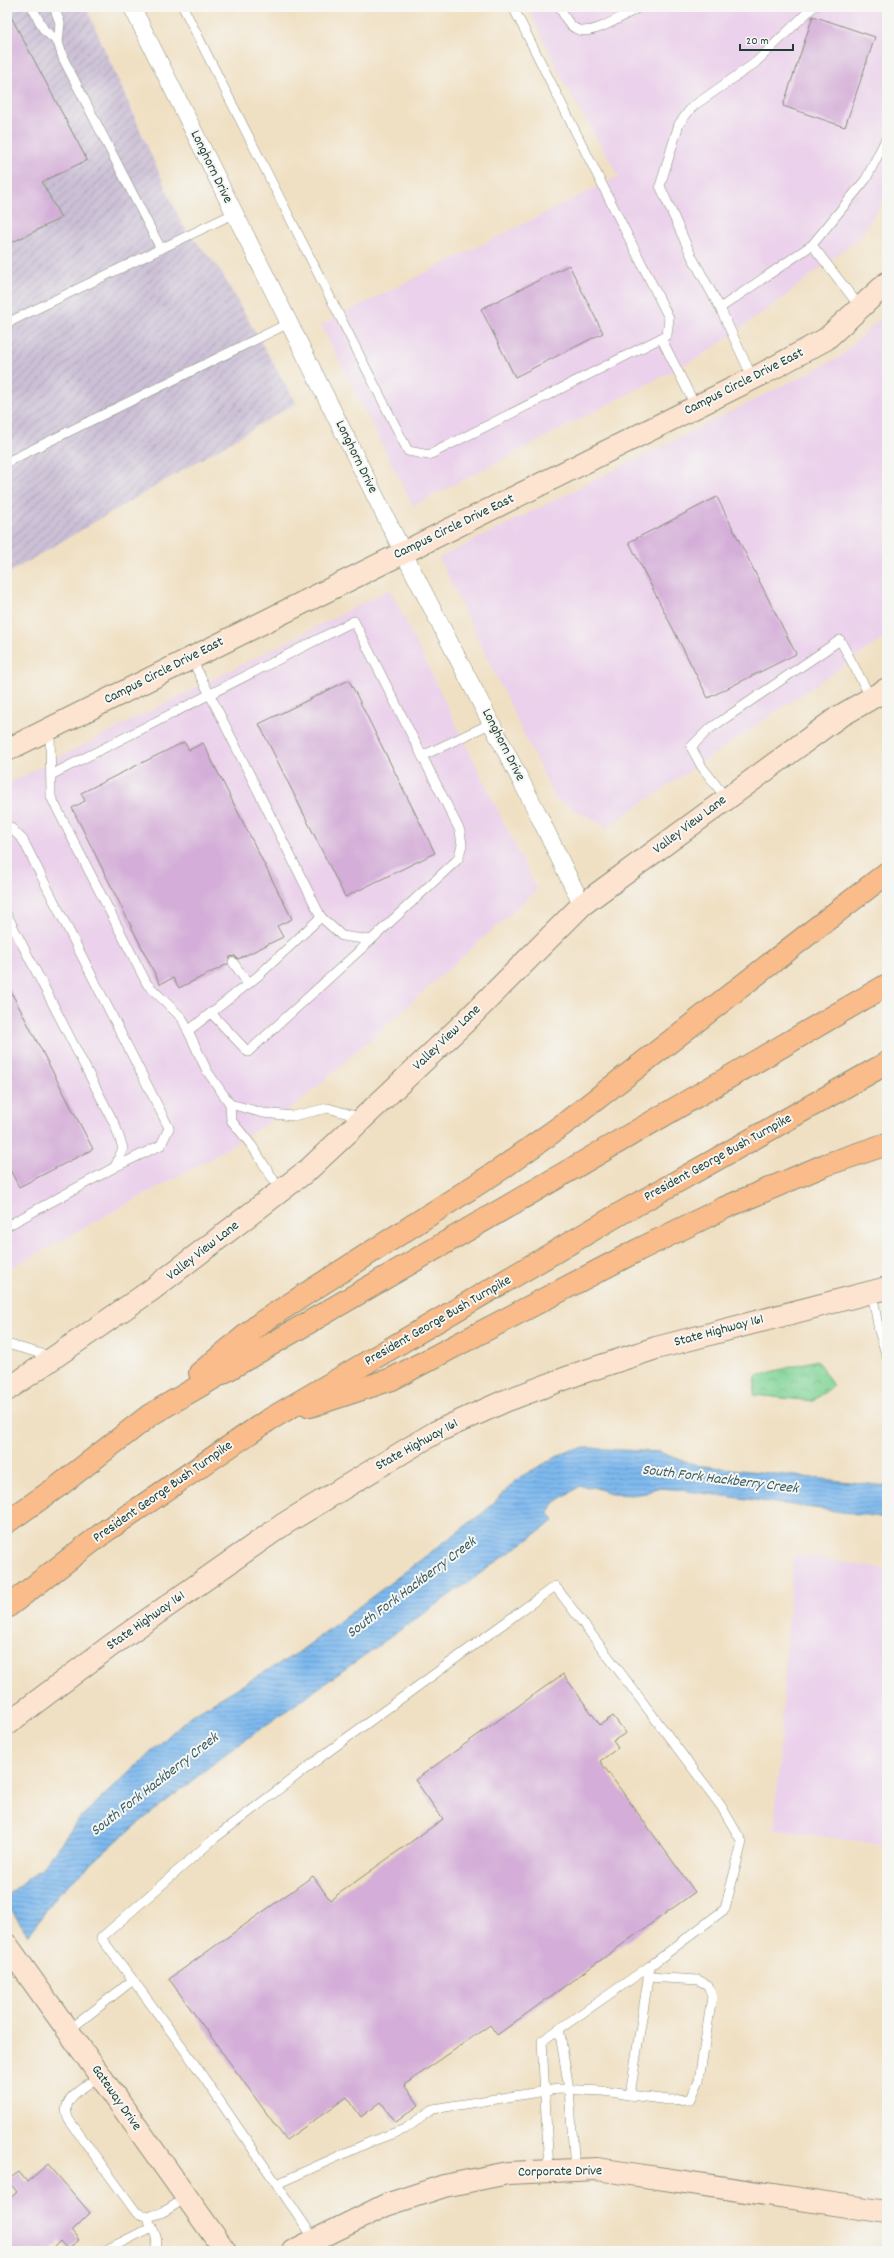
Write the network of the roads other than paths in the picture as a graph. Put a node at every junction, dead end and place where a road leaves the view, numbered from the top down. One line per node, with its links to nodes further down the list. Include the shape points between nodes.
1 (32, 7): 9 (lane, via 44,30)
2 (54, 7): 9 (lane, via 60,23)
3 (132, 7): 11 (street, Longhorn Drive)
4 (183, 7): 19 (lane, via 408,452 429,455)
5 (513, 7): 19 (lane, via 669,318 667,335)
6 (560, 7): 7 (lane, via 567,22 579,30 594,30)
7 (640, 7)
8 (813, 7): 15 (lane, via 755,64 692,107 679,124 660,186 692,257)
9 (58, 42): 13 (lane, via 62,58)
10 (887, 137): 12 (lane, via 866,179)
11 (235, 213): 13 (lane); 18 (street, Longhorn Drive)
12 (812, 245): 15 (lane); 16 (lane)
13 (161, 249): 17 (lane)
14 (887, 283): 16 (main road, Campus Circle Drive East)
15 (720, 308): 20 (lane)
16 (861, 309): 20 (main road, Campus Circle Drive East, via 826,339)
17 (7, 323)
18 (289, 323): 22 (lane); 23 (street, Longhorn Drive)
19 (661, 338): 21 (lane)
20 (753, 378): 21 (main road, Campus Circle Drive East)
21 (696, 406): 23 (main road, Campus Circle Drive East)
22 (7, 462)
23 (403, 552): 24 (main road, Campus Circle Drive East); 27 (street, Longhorn Drive)
24 (191, 658): 26 (lane); 28 (main road, Campus Circle Drive East)
25 (879, 694): 32 (main road, Valley View Lane, via 837,718); 32 (lane, via 840,640 708,730 691,747 702,767)
26 (210, 695): 30 (lane, via 354,621); 31 (lane); 37 (lane)
27 (492, 723): 30 (lane); 35 (street, Longhorn Drive)
28 (50, 728): 29 (main road, Campus Circle Drive East); 31 (lane)
29 (7, 750)
30 (422, 756): 38 (lane, via 460,831 462,845 458,859)
31 (51, 775): 43 (lane, via 52,797 147,984 182,1018)
32 (726, 798): 35 (main road, Valley View Lane)
33 (7, 828): 48 (lane, via 10,827 23,840 169,1128 161,1145)
34 (887, 873): 56 (highway, via 568,1122 500,1169 262,1322)
35 (582, 905): 46 (main road, Valley View Lane)
36 (7, 914): 48 (lane, via 115,1126 123,1148)
37 (321, 917): 38 (lane, via 342,936); 40 (lane)
38 (371, 940): 42 (lane, via 248,1052)
39 (233, 962): 40 (lane)
40 (248, 984): 42 (lane)
41 (887, 984): 56 (highway)
42 (211, 1013): 43 (lane)
43 (188, 1031): 45 (lane, via 207,1071)
44 (887, 1063): 57 (highway, President George Bush Turnpike, via 616,1216)
45 (230, 1104): 46 (lane, via 263,1113 293,1116 328,1108); 49 (lane, via 231,1120 252,1146)
46 (362, 1118): 49 (main road, Valley View Lane, via 308,1169)
47 (887, 1144): 57 (highway, via 825,1165 724,1208 638,1250 392,1379)
48 (115, 1166): 50 (lane)
49 (280, 1190): 53 (main road, Valley View Lane, via 150,1291)
50 (7, 1226)
51 (879, 1290): 54 (lane, via 879,1331); 60 (main road, State Highway 161, via 641,1353 505,1401 436,1432 284,1524 109,1647)
52 (7, 1344): 53 (lane)
53 (54, 1357): 55 (main road, Valley View Lane)
54 (887, 1358)
55 (7, 1390)
56 (150, 1415): 58 (highway, via 60,1485)
57 (267, 1421): 59 (highway, President George Bush Turnpike, via 108,1530)
58 (7, 1522)
59 (7, 1607)
60 (7, 1724)
61 (7, 1945): 66 (main road, Gateway Drive)
62 (650, 1966): 63 (lane); 64 (lane, via 725,1909 742,1842 721,1806 556,1586 329,1751 215,1838 101,1938); 65 (lane)
63 (648, 1976): 70 (lane); 70 (lane, via 698,1980 708,1985 712,1997 700,2072 691,2100)
64 (133, 1980): 66 (lane); 73 (lane)
65 (559, 2028): 68 (lane); 69 (lane, via 542,2041)
66 (68, 2031): 67 (main road, Gateway Drive)
67 (100, 2076): 74 (main road, Gateway Drive); 76 (lane, via 71,2097 66,2110 67,2115 136,2212)
68 (569, 2089): 69 (lane); 70 (lane); 71 (lane)
69 (546, 2091): 72 (lane); 73 (lane, via 433,2109 405,2130 370,2142)
70 (630, 2095)
71 (575, 2170): 72 (main road, Corporate Drive); 75 (main road, Corporate Drive, via 597,2169)
72 (549, 2171): 78 (main road, Corporate Drive, via 508,2173 444,2186 386,2205)
73 (277, 2184): 78 (lane)
74 (186, 2197): 76 (lane, via 165,2211); 82 (main road, Gateway Drive)
75 (887, 2212)
76 (147, 2216): 77 (lane)
77 (152, 2227): 80 (lane); 81 (lane, via 158,2244)
78 (315, 2240): 83 (main road, Corporate Drive)
79 (887, 2246): 84 (lane)
80 (104, 2251)
81 (155, 2251)
82 (224, 2251)
83 (293, 2251)
84 (884, 2251)

